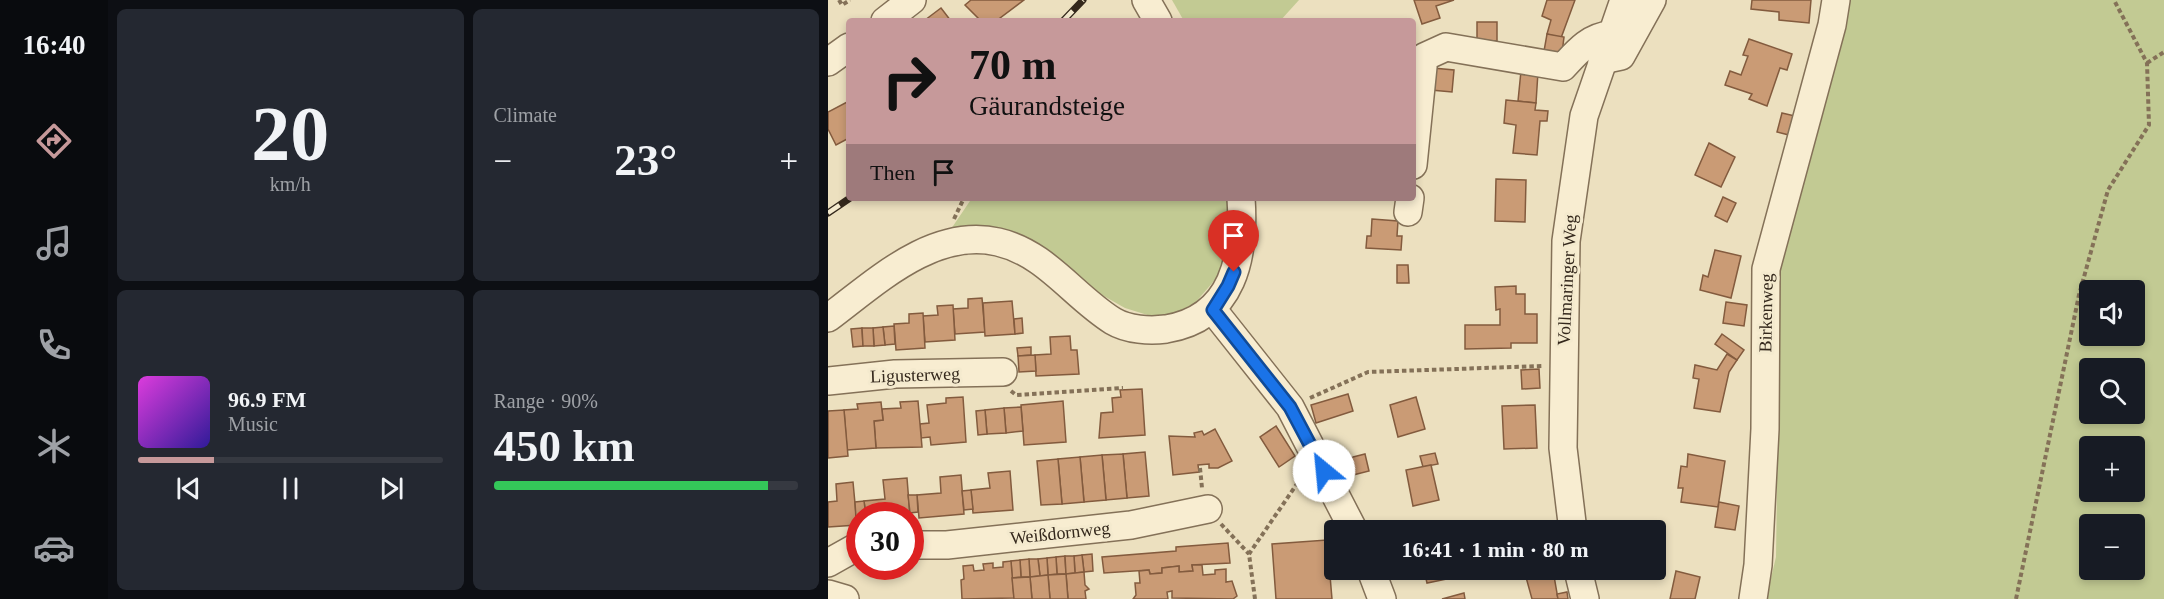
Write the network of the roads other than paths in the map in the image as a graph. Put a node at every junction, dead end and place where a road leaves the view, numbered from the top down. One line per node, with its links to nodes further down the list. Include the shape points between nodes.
1 (912, 0): 6 (street)
2 (1146, 0): 7 (street)
3 (1624, 0): 8 (street, Vollmaringer Weg)
4 (1652, 0): 8 (street, via 1621,56)
5 (1836, 0): 29 (street, Birkenweg, via 1766,269 1765,429)
6 (889, 18)
7 (1156, 18)
8 (1606, 47): 11 (street, via 1599,36 1563,67 1446,46 1424,57); 19 (street, Vollmaringer Weg, via 1584,116 1566,241 1563,448)
9 (846, 49): 10 (street)
10 (828, 62)
11 (1416, 136)
12 (1241, 201): 13 (street, via 1239,256 1228,286)
13 (1213, 310): 14 (street, via 1179,327 1150,331 1115,322 1040,259 997,242 970,241 942,245 897,266); 18 (street, via 1290,407)
14 (828, 318)
15 (996, 372): 16 (street, Ligusterweg, via 895,374)
16 (828, 381)
17 (1208, 509): 20 (street, Weißdornweg, via 1131,525)
18 (1349, 520)
19 (1572, 520)
20 (924, 545)
21 (846, 553): 22 (street)
22 (828, 563)
23 (1375, 580): 27 (street)
24 (1580, 580): 28 (street)
25 (828, 594): 26 (street)
26 (845, 599)
27 (1383, 599)
28 (1585, 599)
29 (1753, 599)

